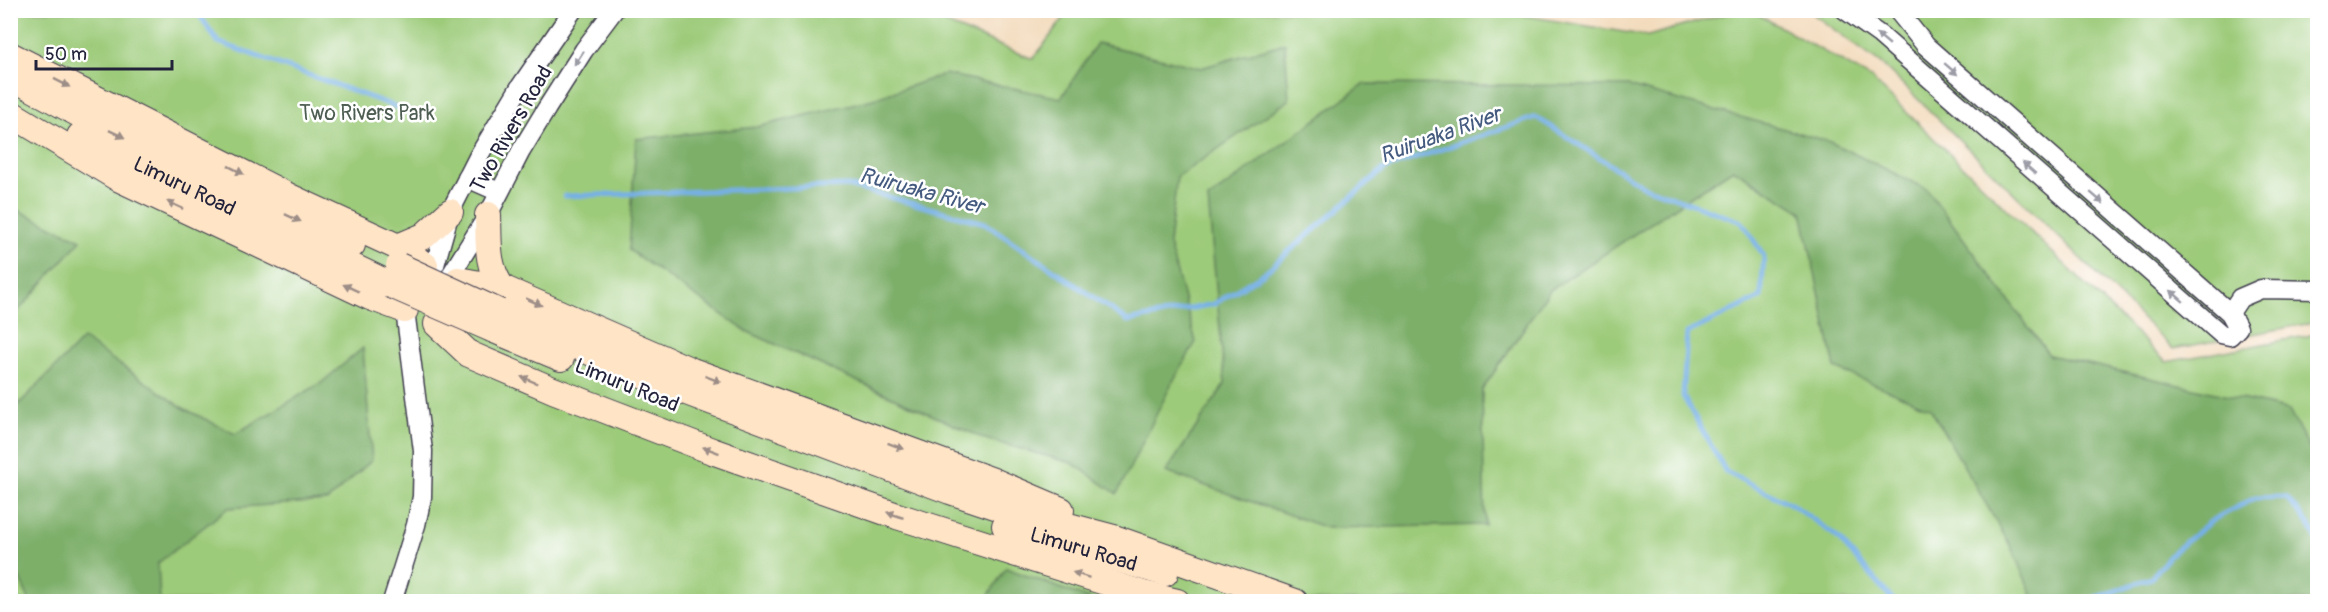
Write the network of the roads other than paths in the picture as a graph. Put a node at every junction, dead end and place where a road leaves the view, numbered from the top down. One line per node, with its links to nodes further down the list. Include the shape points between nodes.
1 (573, 10): 9 (street, Two Rivers Road, via 520,87)
2 (614, 10): 10 (street, Two Rivers Road, one-way to 10, via 547,108)
3 (1845, 10): 18 (street, one-way to 3, via 2238,328 2225,336 1880,35)
4 (1897, 10): 18 (street, one-way to 18, via 1926,46)
5 (10, 55): 13 (main road, Limuru Road, one-way to 13, via 281,192)
6 (10, 76): 13 (main road, Limuru Road, one-way to 13, via 110,131)
7 (10, 100): 13 (main road, Limuru Road, via 133,163)
8 (10, 112): 16 (main road, Limuru Road, one-way to 8, via 118,178)
9 (467, 178): 10 (street); 11 (street, Two Rivers Road)
10 (500, 192): 12 (street, Two Rivers Road)
11 (450, 212): 13 (main road); 14 (street, Two Rivers Road)
12 (488, 215): 14 (street, Two Rivers Road); 17 (main road, via 489,256)
13 (396, 266): 14 (main road, Limuru Road); 17 (main road, Limuru Road, bridge)
14 (442, 271): 16 (main road, via 416,269 403,283); 17 (main road, Limuru Road); 19 (main road, via 461,299 458,308)
15 (2318, 290): 18 (street, via 2261,289 2240,298)
16 (405, 310): 19 (main road, via 418,322); 20 (street, via 423,451 422,497)
17 (498, 310): 22 (main road, Limuru Road, via 657,399 937,504 1051,541); 23 (main road, Limuru Road, one-way to 23, via 649,378 939,487 1114,538)
18 (2230, 313)
19 (436, 324): 21 (main road, Limuru Road, one-way to 19, via 919,523 712,451 469,354)
20 (392, 602)
21 (1177, 602)
22 (1270, 602)
23 (1295, 602)

